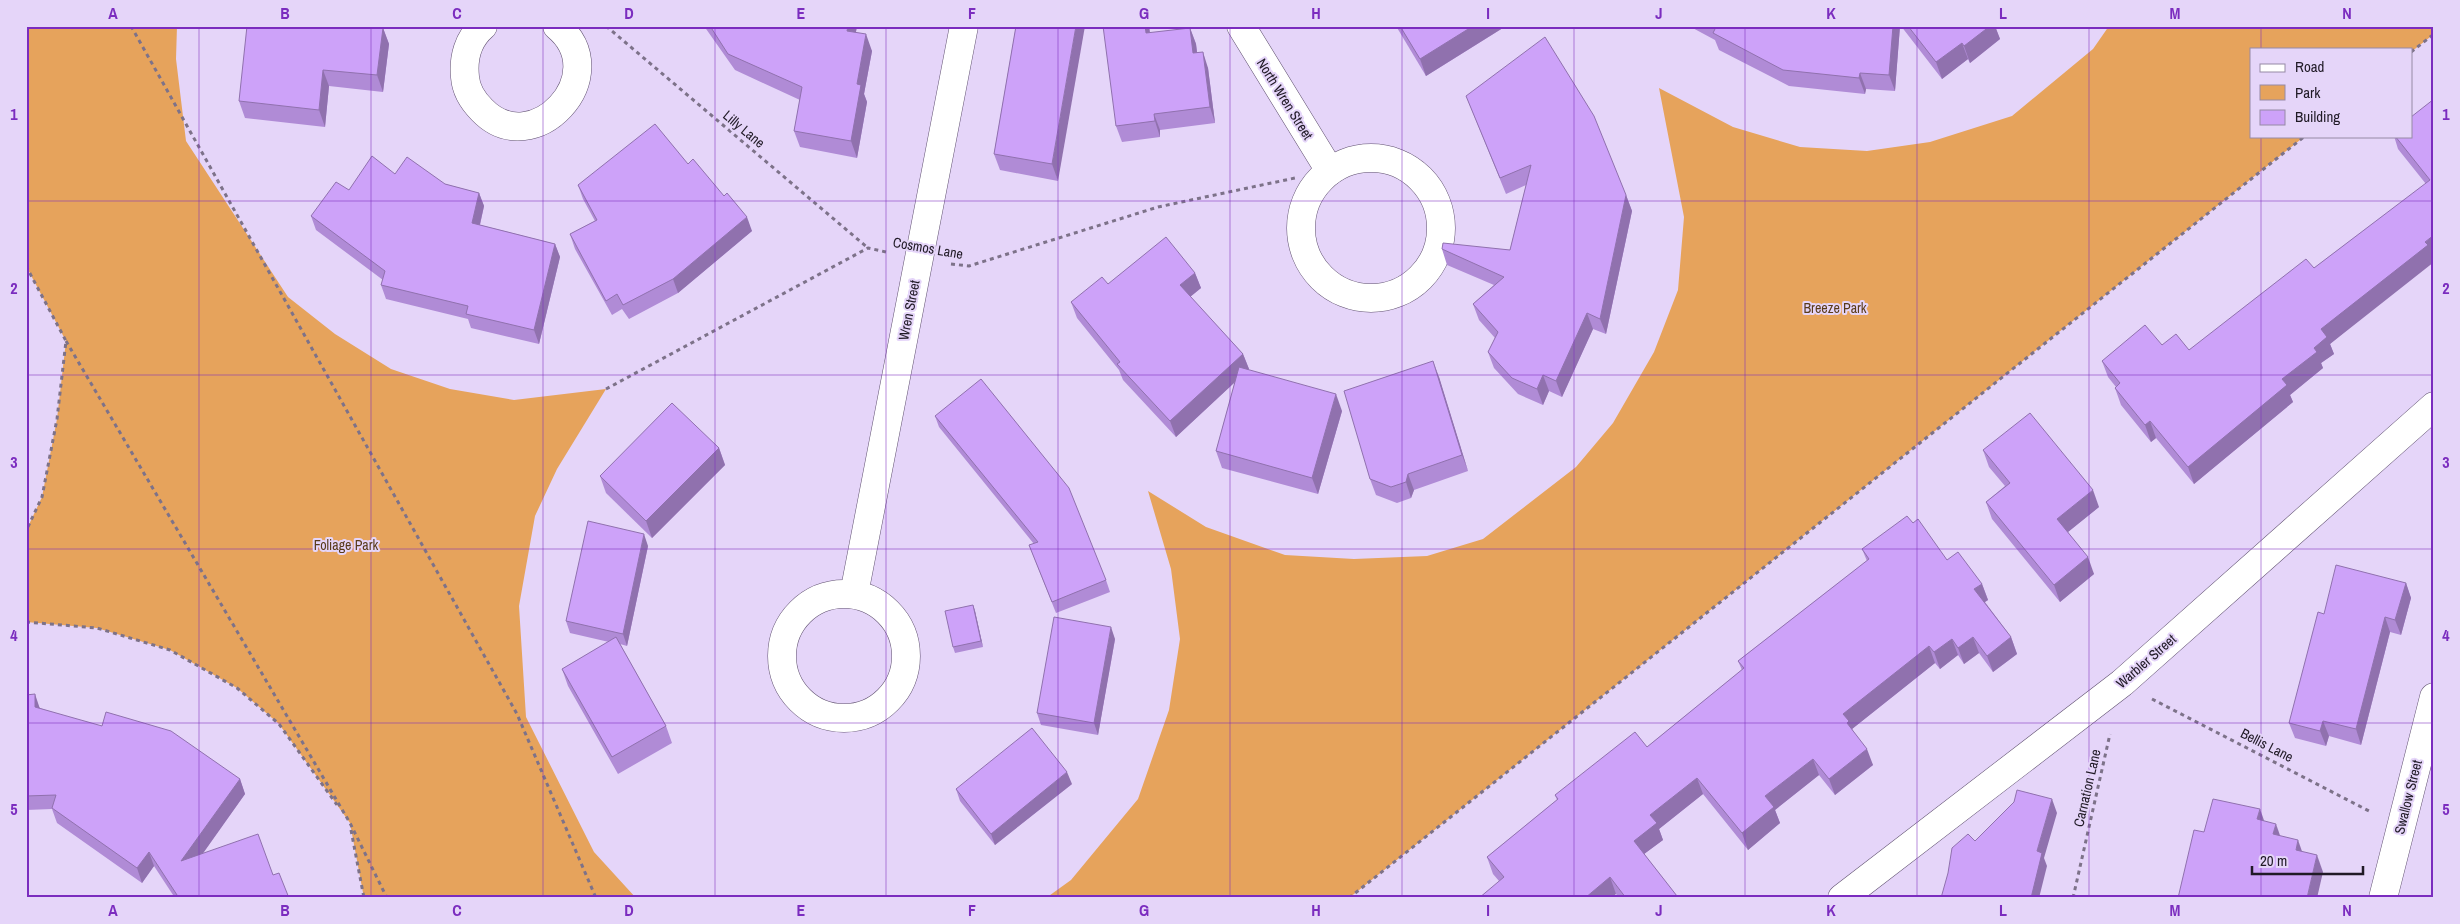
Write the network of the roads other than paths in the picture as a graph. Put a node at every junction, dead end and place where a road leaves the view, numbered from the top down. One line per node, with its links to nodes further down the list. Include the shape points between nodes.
1 (483, 26): 4 (street, via 468,47 464,66 466,85 474,102 487,115 504,123 522,125 540,122 556,113 576,83 577,64)
2 (964, 26): 7 (street, Wren Street)
3 (1241, 26): 5 (street, North Wren Street)
4 (563, 28)
5 (1330, 171): 5 (street, via 1315,186 1305,204 1301,225 1304,246 1312,266 1325,282 1363,298 1384,297 1404,290 1421,278 1434,261 1442,220 1425,181 1390,159 1348,161)
6 (2434, 406): 9 (street, Warbler Street, via 2122,683)
7 (854, 594): 7 (street, via 832,594 813,602 796,616 786,635 782,656 786,678 796,697 814,710 834,717 856,717 876,710 892,695 903,676 906,654 902,634 891,615 874,601)
8 (2434, 697): 10 (street, Swallow Street)
9 (1842, 898)
10 (2383, 898)

